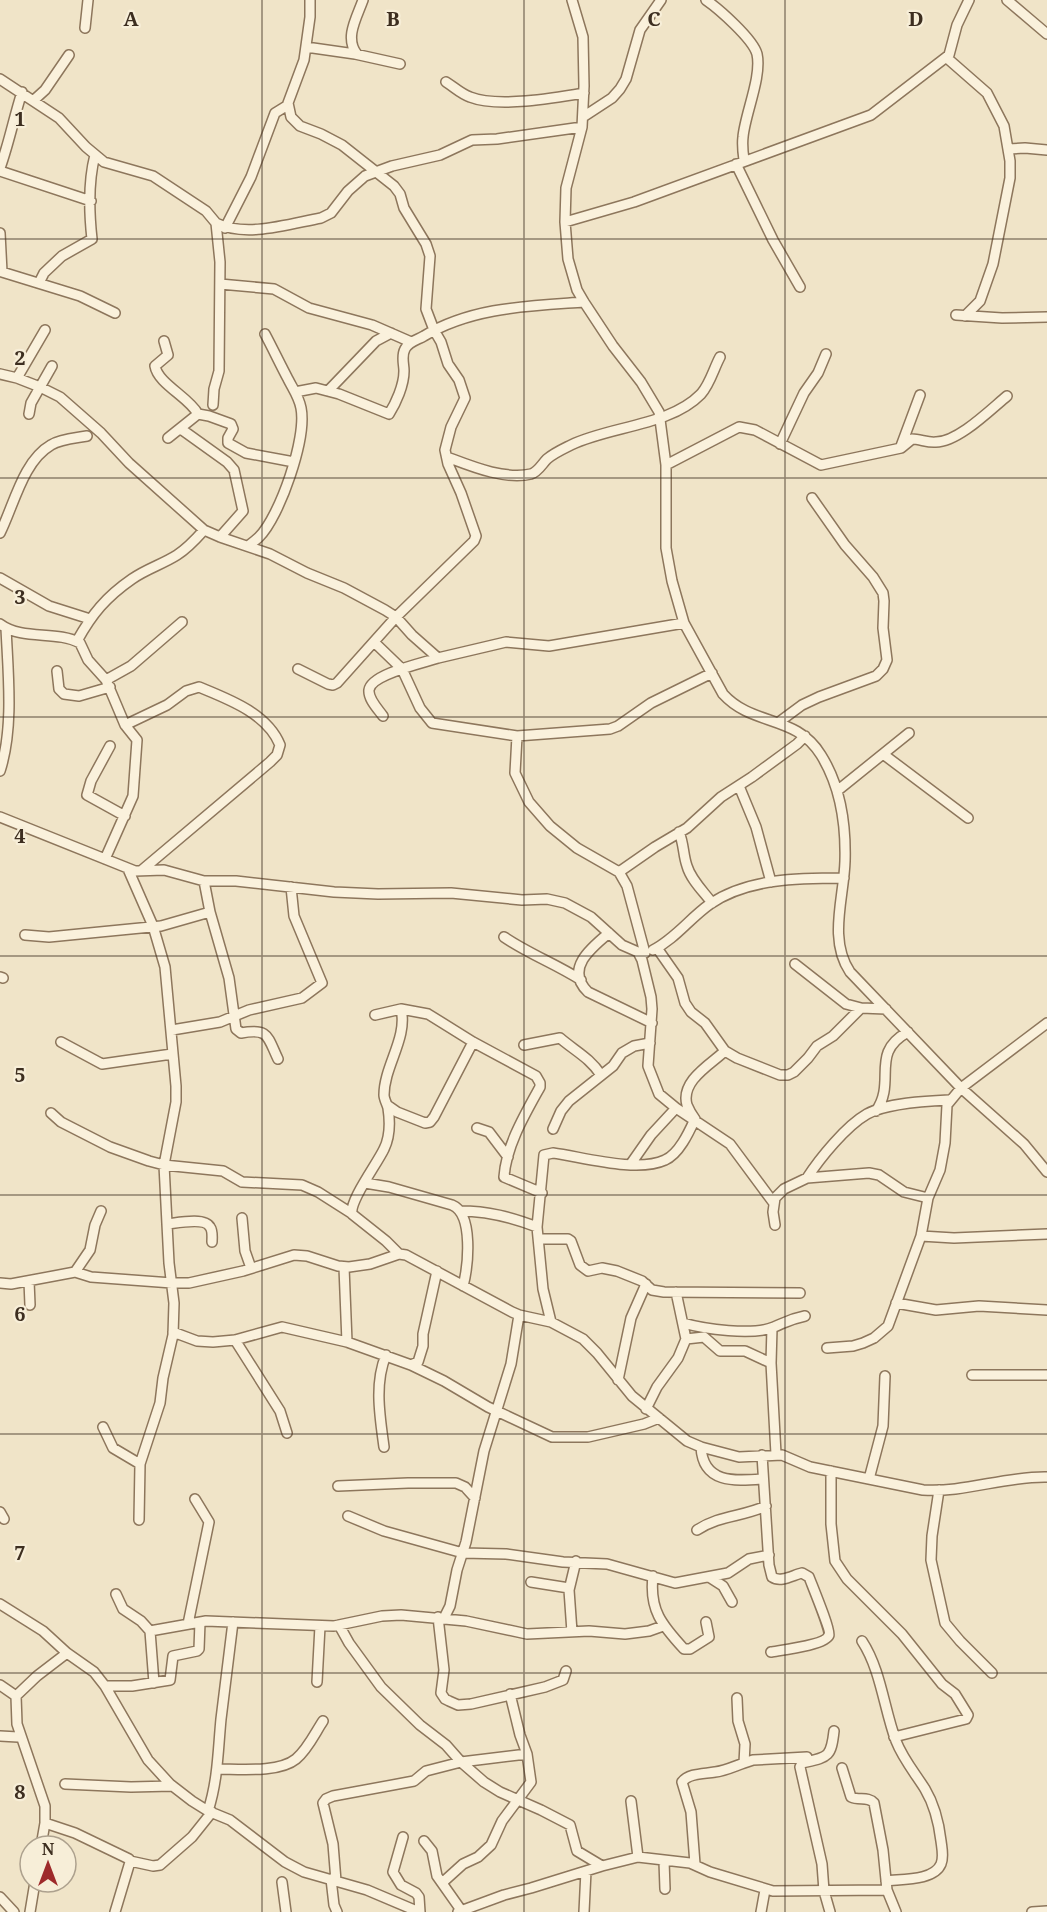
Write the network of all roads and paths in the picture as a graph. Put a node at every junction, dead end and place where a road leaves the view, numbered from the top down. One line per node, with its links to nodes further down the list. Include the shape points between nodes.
1 (88, 0): 11 (street)
2 (310, 0): 13 (street)
3 (363, 0): 14 (street, via 351,35)
4 (572, 0): 10 (street)
5 (578, 0): 10 (street)
6 (661, 0): 24 (street, via 640,30 620,89)
7 (706, 0): 28 (street, via 735,26 757,55)
8 (969, 0): 16 (street)
9 (1007, 0): 12 (street)
10 (578, 17): 21 (street, via 585,57)
11 (85, 28)
12 (1047, 34)
13 (306, 47): 14 (street); 23 (street)
14 (357, 54): 17 (street)
15 (69, 55): 22 (street)
16 (946, 58): 25 (street, via 987,93 1004,126); 28 (street, via 871,115)
17 (400, 64)
18 (0, 79): 20 (street)
19 (446, 82): 21 (street, via 480,100 546,99)
20 (22, 92): 22 (street); 29 (street)
21 (584, 93): 24 (street)
22 (34, 100): 27 (street, via 59,118)
23 (288, 105): 30 (street, via 296,123 337,142); 33 (street, via 275,113 251,177)
24 (583, 122): 30 (street, via 497,140 472,140 440,155); 32 (street, via 568,181)
25 (1008, 149): 26 (street); 41 (street, via 1010,178 993,264 980,302 960,316)
26 (1047, 150)
27 (95, 155): 31 (street); 33 (street, via 111,165 146,172 206,211)
28 (740, 162): 32 (street, via 634,202); 38 (street, via 773,240)
29 (0, 170): 31 (street)
30 (375, 172): 33 (street, via 364,176 331,213 321,218 255,230); 43 (street, via 398,191 426,244 430,256 426,309)
31 (91, 201): 36 (street, via 92,239 62,256)
32 (565, 222): 39 (street, via 568,259)
33 (220, 225): 37 (street)
34 (0, 233): 35 (street)
35 (1, 271): 36 (street)
36 (39, 283): 40 (street)
37 (220, 284): 44 (street, via 274,289 313,310); 58 (street, via 219,371)
38 (800, 287)
39 (584, 302): 43 (street, via 463,317); 61 (street)
40 (115, 313)
41 (1047, 317)
42 (45, 330): 52 (street)
43 (434, 330): 47 (street); 67 (street, via 465,398 447,438)
44 (390, 333): 47 (street); 54 (street, via 376,341)
45 (265, 334): 55 (street)
46 (164, 341): 60 (street, via 168,355 155,370)
47 (411, 342): 54 (street, via 405,348 402,382 389,414)
48 (826, 354): 65 (street)
49 (720, 357): 61 (street, via 703,392)
50 (52, 366): 53 (street)
51 (0, 374): 52 (street)
52 (17, 378): 53 (street)
53 (40, 387): 59 (street); 71 (street, via 60,397 91,424)
54 (328, 391): 55 (street, via 316,388)
55 (295, 392): 68 (street, via 302,414 301,441)
56 (920, 395): 66 (street)
57 (1007, 396): 66 (street, via 944,441 914,439)
58 (213, 405)
59 (29, 414)
60 (198, 414): 62 (street); 68 (street, via 231,424 228,443 246,453)
61 (661, 417): 67 (street, via 573,444 529,474 491,472); 69 (street)
62 (182, 429): 64 (street); 73 (street, via 227,462 236,474 243,511)
63 (87, 436): 72 (street, via 52,444 37,455)
64 (168, 438)
65 (780, 444): 66 (street, via 821,465); 69 (street, via 755,430 739,427)
66 (901, 448)
67 (447, 457): 76 (street, via 475,538)
68 (294, 462): 74 (street, via 270,521)
69 (666, 465): 79 (street, via 666,548)
70 (812, 498): 90 (street, via 883,593 887,660 876,676 802,705)
71 (204, 530): 73 (street); 77 (street, via 179,554 132,580)
72 (0, 533)
73 (220, 537): 74 (street)
74 (248, 546): 76 (street, via 344,588)
75 (0, 578): 77 (street, via 49,606)
76 (396, 617): 82 (street); 83 (street)
77 (90, 619): 81 (street)
78 (182, 622): 88 (street)
79 (684, 623): 83 (street, via 549,646 506,642); 87 (street)
80 (3, 626): 81 (street); 97 (street, via 7,721)
81 (76, 641): 88 (street)
82 (374, 642): 84 (street, via 333,686); 85 (street)
83 (438, 658): 85 (street)
84 (298, 669)
85 (402, 669): 89 (street, via 376,680 369,690); 93 (street, via 420,708 432,723)
86 (57, 671): 88 (street, via 63,694 79,696)
87 (712, 673): 90 (street, via 735,706); 93 (street, via 651,703 610,729)
88 (108, 683): 91 (street)
89 (382, 716)
90 (779, 722): 94 (street)
91 (125, 725): 100 (street, via 138,745 133,796); 106 (street, via 199,687 245,709 272,732 280,745 270,762)
92 (909, 733): 96 (street)
93 (517, 736): 107 (street, via 516,773 533,808 577,848)
94 (805, 736): 98 (street); 99 (street, via 821,755)
95 (110, 746): 100 (street, via 90,781 87,795)
96 (883, 754): 99 (street); 102 (street)
97 (0, 771)
98 (739, 786): 103 (street); 110 (street, via 756,827)
99 (837, 792): 108 (street, via 844,828)
100 (124, 816): 104 (street)
101 (0, 817): 104 (street)
102 (968, 818)
103 (679, 832): 107 (street); 112 (street, via 689,872)
104 (105, 859): 105 (street)
105 (128, 869): 106 (street); 114 (street)
106 (142, 870): 109 (street, via 171,871)
107 (619, 872): 119 (street, via 627,886)
108 (844, 878): 110 (street); 124 (street, via 838,927 842,958 850,972)
109 (204, 881): 111 (street); 113 (street)
110 (771, 882): 112 (street, via 729,893)
111 (291, 887): 115 (street, via 378,894 547,898 583,912); 125 (street, via 294,916 322,983 302,998)
112 (712, 903): 118 (street)
113 (210, 912): 114 (street); 125 (street)
114 (153, 926): 116 (street, via 49,937); 129 (street, via 168,982)
115 (609, 933): 119 (street, via 622,945); 121 (street, via 583,957)
116 (25, 935)
117 (504, 937): 121 (street)
118 (657, 948): 119 (street); 135 (street, via 678,978 685,1003)
119 (642, 953): 127 (street)
120 (795, 964): 122 (street, via 837,998)
121 (581, 980): 127 (street, via 588,992)
122 (861, 1008): 124 (street); 135 (street, via 790,1075)
123 (401, 1009): 126 (street); 132 (street, via 430,1015); 141 (street, via 402,1030 384,1094)
124 (886, 1009): 130 (street)
125 (235, 1014): 129 (street, via 220,1022); 137 (street, via 239,1032 262,1032)
126 (375, 1015)
127 (652, 1023): 133 (street)
128 (1047, 1023): 139 (street)
129 (172, 1030): 136 (street)
130 (908, 1032): 139 (street); 143 (street, via 888,1048 884,1091)
131 (60, 1042): 136 (street, via 102,1064)
132 (473, 1042): 141 (street, via 429,1122); 148 (street, via 527,1070 540,1083)
133 (650, 1043): 138 (street, via 626,1050); 142 (street, via 652,1078 659,1094)
134 (524, 1044): 138 (street, via 560,1038 587,1057)
135 (725, 1051): 145 (street, via 691,1083 687,1102)
136 (172, 1054): 149 (street, via 176,1095)
137 (278, 1059)
138 (601, 1075): 147 (street, via 566,1105)
139 (961, 1088): 140 (street); 151 (street, via 1024,1144)
140 (949, 1100): 143 (street); 155 (street, via 943,1157)
141 (387, 1105): 153 (street, via 385,1146)
142 (676, 1108): 145 (street); 150 (street)
143 (876, 1111): 152 (street, via 862,1117 837,1140)
144 (51, 1113): 149 (street, via 110,1147)
145 (695, 1119): 150 (street, via 667,1159); 156 (street, via 730,1144)
146 (477, 1128): 148 (street, via 489,1132)
147 (553, 1129)
148 (508, 1157): 154 (street, via 504,1178)
149 (164, 1164): 159 (street, via 223,1171 243,1182 302,1185); 161 (street)
150 (630, 1165): 154 (street, via 546,1154)
151 (1047, 1172)
152 (807, 1178): 155 (street, via 874,1173 904,1192); 156 (street, via 784,1189)
153 (365, 1183): 158 (street); 159 (street, via 354,1199)
154 (542, 1193): 163 (street)
155 (928, 1198): 165 (street)
156 (773, 1202): 162 (street)
157 (101, 1210): 172 (street, via 90,1250)
158 (460, 1210): 163 (street, via 488,1212); 177 (street, via 467,1244)
159 (351, 1213): 168 (street)
160 (242, 1218): 170 (street)
161 (167, 1224): 167 (street, via 208,1223); 175 (street)
162 (775, 1226)
163 (537, 1227): 166 (street)
164 (1047, 1234): 165 (street)
165 (921, 1236): 180 (street)
166 (539, 1239): 176 (street, via 568,1239 580,1265 588,1271 605,1268); 185 (street, via 543,1289)
167 (212, 1242)
168 (399, 1254): 169 (street, via 370,1264); 171 (street)
169 (344, 1267): 170 (street, via 299,1254); 191 (street)
170 (251, 1268): 175 (street, via 215,1278)
171 (437, 1271): 177 (street); 195 (street, via 422,1351 418,1362)
172 (75, 1272): 173 (street); 175 (street, via 90,1277)
173 (29, 1281): 174 (street); 181 (street)
174 (0, 1283)
175 (172, 1283): 188 (street)
176 (646, 1284): 178 (street, via 654,1291); 199 (street, via 631,1318)
177 (463, 1286): 183 (street)
178 (676, 1292): 179 (street); 186 (street)
179 (800, 1293)
180 (896, 1303): 182 (street, via 936,1310 979,1306); 192 (street, via 888,1326 874,1338 853,1346)
181 (30, 1305)
182 (1047, 1310)
183 (519, 1316): 185 (street); 201 (street, via 512,1364)
184 (805, 1316): 187 (street)
185 (551, 1322): 199 (street, via 589,1344)
186 (683, 1323): 187 (street, via 752,1331); 189 (street)
187 (772, 1328): 194 (street)
188 (173, 1332): 190 (street, via 209,1342); 209 (street, via 160,1403)
189 (686, 1339): 194 (street, via 704,1337 720,1351 745,1351); 200 (street)
190 (235, 1340): 191 (street, via 282,1327); 204 (street, via 280,1411)
191 (347, 1342): 193 (street)
192 (827, 1347)
193 (386, 1355): 195 (street); 205 (street, via 379,1386)
194 (771, 1363): 207 (street)
195 (411, 1365): 201 (street)
196 (972, 1375): 197 (street)
197 (1047, 1375)
198 (885, 1376): 213 (street, via 883,1426)
199 (618, 1380): 200 (street)
200 (646, 1409): 202 (street)
201 (496, 1410): 202 (street, via 552,1437 588,1437); 216 (street)
202 (659, 1418): 206 (street)
203 (103, 1427): 209 (street, via 113,1448)
204 (287, 1433)
205 (384, 1447)
206 (701, 1448): 208 (street, via 739,1457); 212 (street, via 703,1463 710,1472 737,1479)
207 (776, 1454): 208 (street); 210 (street)
208 (762, 1455): 212 (street)
209 (140, 1464): 220 (street)
210 (831, 1471): 213 (street); 258 (street, via 835,1561 847,1579 955,1694 968,1715 956,1722)
211 (1047, 1477): 215 (street)
212 (763, 1479): 218 (street)
213 (868, 1479): 215 (street)
214 (338, 1486): 216 (street, via 456,1483)
215 (939, 1490): 246 (street, via 931,1560 945,1623)
216 (475, 1498): 222 (street)
217 (195, 1499): 236 (street, via 209,1522)
218 (766, 1506): 221 (street, via 714,1520); 223 (street)
219 (348, 1516): 222 (street)
220 (139, 1520)
221 (697, 1530)
222 (463, 1553): 224 (street); 232 (street, via 451,1603)
223 (769, 1555): 226 (street, via 749,1559 728,1573); 243 (street, via 773,1579 802,1573 809,1577 830,1634 818,1643)
224 (576, 1561): 225 (street); 228 (street)
225 (653, 1576): 226 (street, via 677,1583); 239 (street, via 652,1594)
226 (709, 1576): 230 (street, via 723,1586)
227 (531, 1582): 228 (street)
228 (570, 1588): 241 (street)
229 (116, 1594): 240 (street, via 123,1609)
230 (732, 1602)
231 (0, 1604): 244 (street, via 43,1631)
232 (441, 1618): 237 (street, via 382,1616); 241 (street, via 527,1634); 251 (street, via 441,1693 445,1699 464,1705)
233 (200, 1622): 234 (street); 236 (street); 248 (street, via 197,1652 173,1656 171,1680)
234 (233, 1622): 238 (street); 264 (street)
235 (706, 1622): 239 (street, via 710,1636 687,1650)
236 (188, 1624): 240 (street)
237 (339, 1625): 238 (street); 261 (street, via 381,1687)
238 (320, 1626): 247 (street)
239 (663, 1626): 241 (street, via 625,1634)
240 (150, 1631): 248 (street)
241 (572, 1632)
242 (862, 1641): 258 (street)
243 (771, 1652)
244 (67, 1653): 250 (street, via 94,1672); 252 (street)
245 (566, 1671): 251 (street, via 562,1681)
246 (992, 1673)
247 (317, 1682)
248 (154, 1683): 250 (street)
249 (0, 1685): 252 (street)
250 (105, 1686): 266 (street, via 148,1760)
251 (510, 1694): 259 (street)
252 (16, 1696): 270 (street, via 17,1724 45,1806)
253 (736, 1698): 262 (street, via 745,1744)
254 (323, 1721): 264 (street, via 303,1752 290,1763)
255 (834, 1731): 260 (street, via 831,1750)
256 (0, 1736): 257 (street)
257 (18, 1737)
258 (894, 1737): 283 (street, via 926,1791 938,1821 943,1858 940,1868 930,1874)
259 (527, 1754): 261 (street); 267 (street, via 531,1782)
260 (824, 1756): 262 (street); 286 (street, via 803,1762 800,1767 820,1854)
261 (461, 1762): 267 (street, via 484,1782); 280 (street, via 426,1772 414,1781 324,1801 333,1844)
262 (744, 1763): 277 (street, via 683,1780 691,1812)
263 (842, 1768): 283 (street, via 851,1797 874,1803)
264 (218, 1769): 269 (street)
265 (65, 1784): 266 (street)
266 (172, 1786): 269 (street)
267 (517, 1799): 278 (street, via 570,1825 577,1851); 282 (street, via 491,1845)
268 (631, 1800): 274 (street)
269 (210, 1811): 276 (street, via 192,1837 160,1865); 280 (street, via 251,1834 285,1862 313,1876)
270 (45, 1823): 271 (street); 276 (street, via 75,1833)
271 (43, 1834)
272 (403, 1837): 296 (street, via 393,1872 401,1885 419,1897)
273 (424, 1841): 282 (street, via 432,1851 436,1876)
274 (638, 1857): 275 (street); 278 (street)
275 (664, 1860): 277 (street); 284 (street)
276 (130, 1861): 293 (street)
277 (695, 1864): 285 (street)
278 (602, 1866): 279 (street)
279 (586, 1871): 289 (street); 297 (street)
280 (333, 1880): 295 (street, via 333,1905); 296 (street)
281 (282, 1882): 294 (street)
282 (442, 1883): 289 (street)
283 (887, 1886): 286 (street); 300 (street)
284 (665, 1889)
285 (765, 1890): 286 (street); 298 (street)
286 (824, 1891): 299 (street)
287 (33, 1894): 292 (street)
288 (0, 1897): 291 (street)
289 (460, 1911)
290 (1047, 1911): 301 (street)
291 (14, 1912)
292 (30, 1912)
293 (115, 1912)
294 (286, 1912)
295 (337, 1912)
296 (420, 1912)
297 (584, 1912)
298 (761, 1912)
299 (830, 1912)
300 (896, 1912)
301 (1032, 1912)

